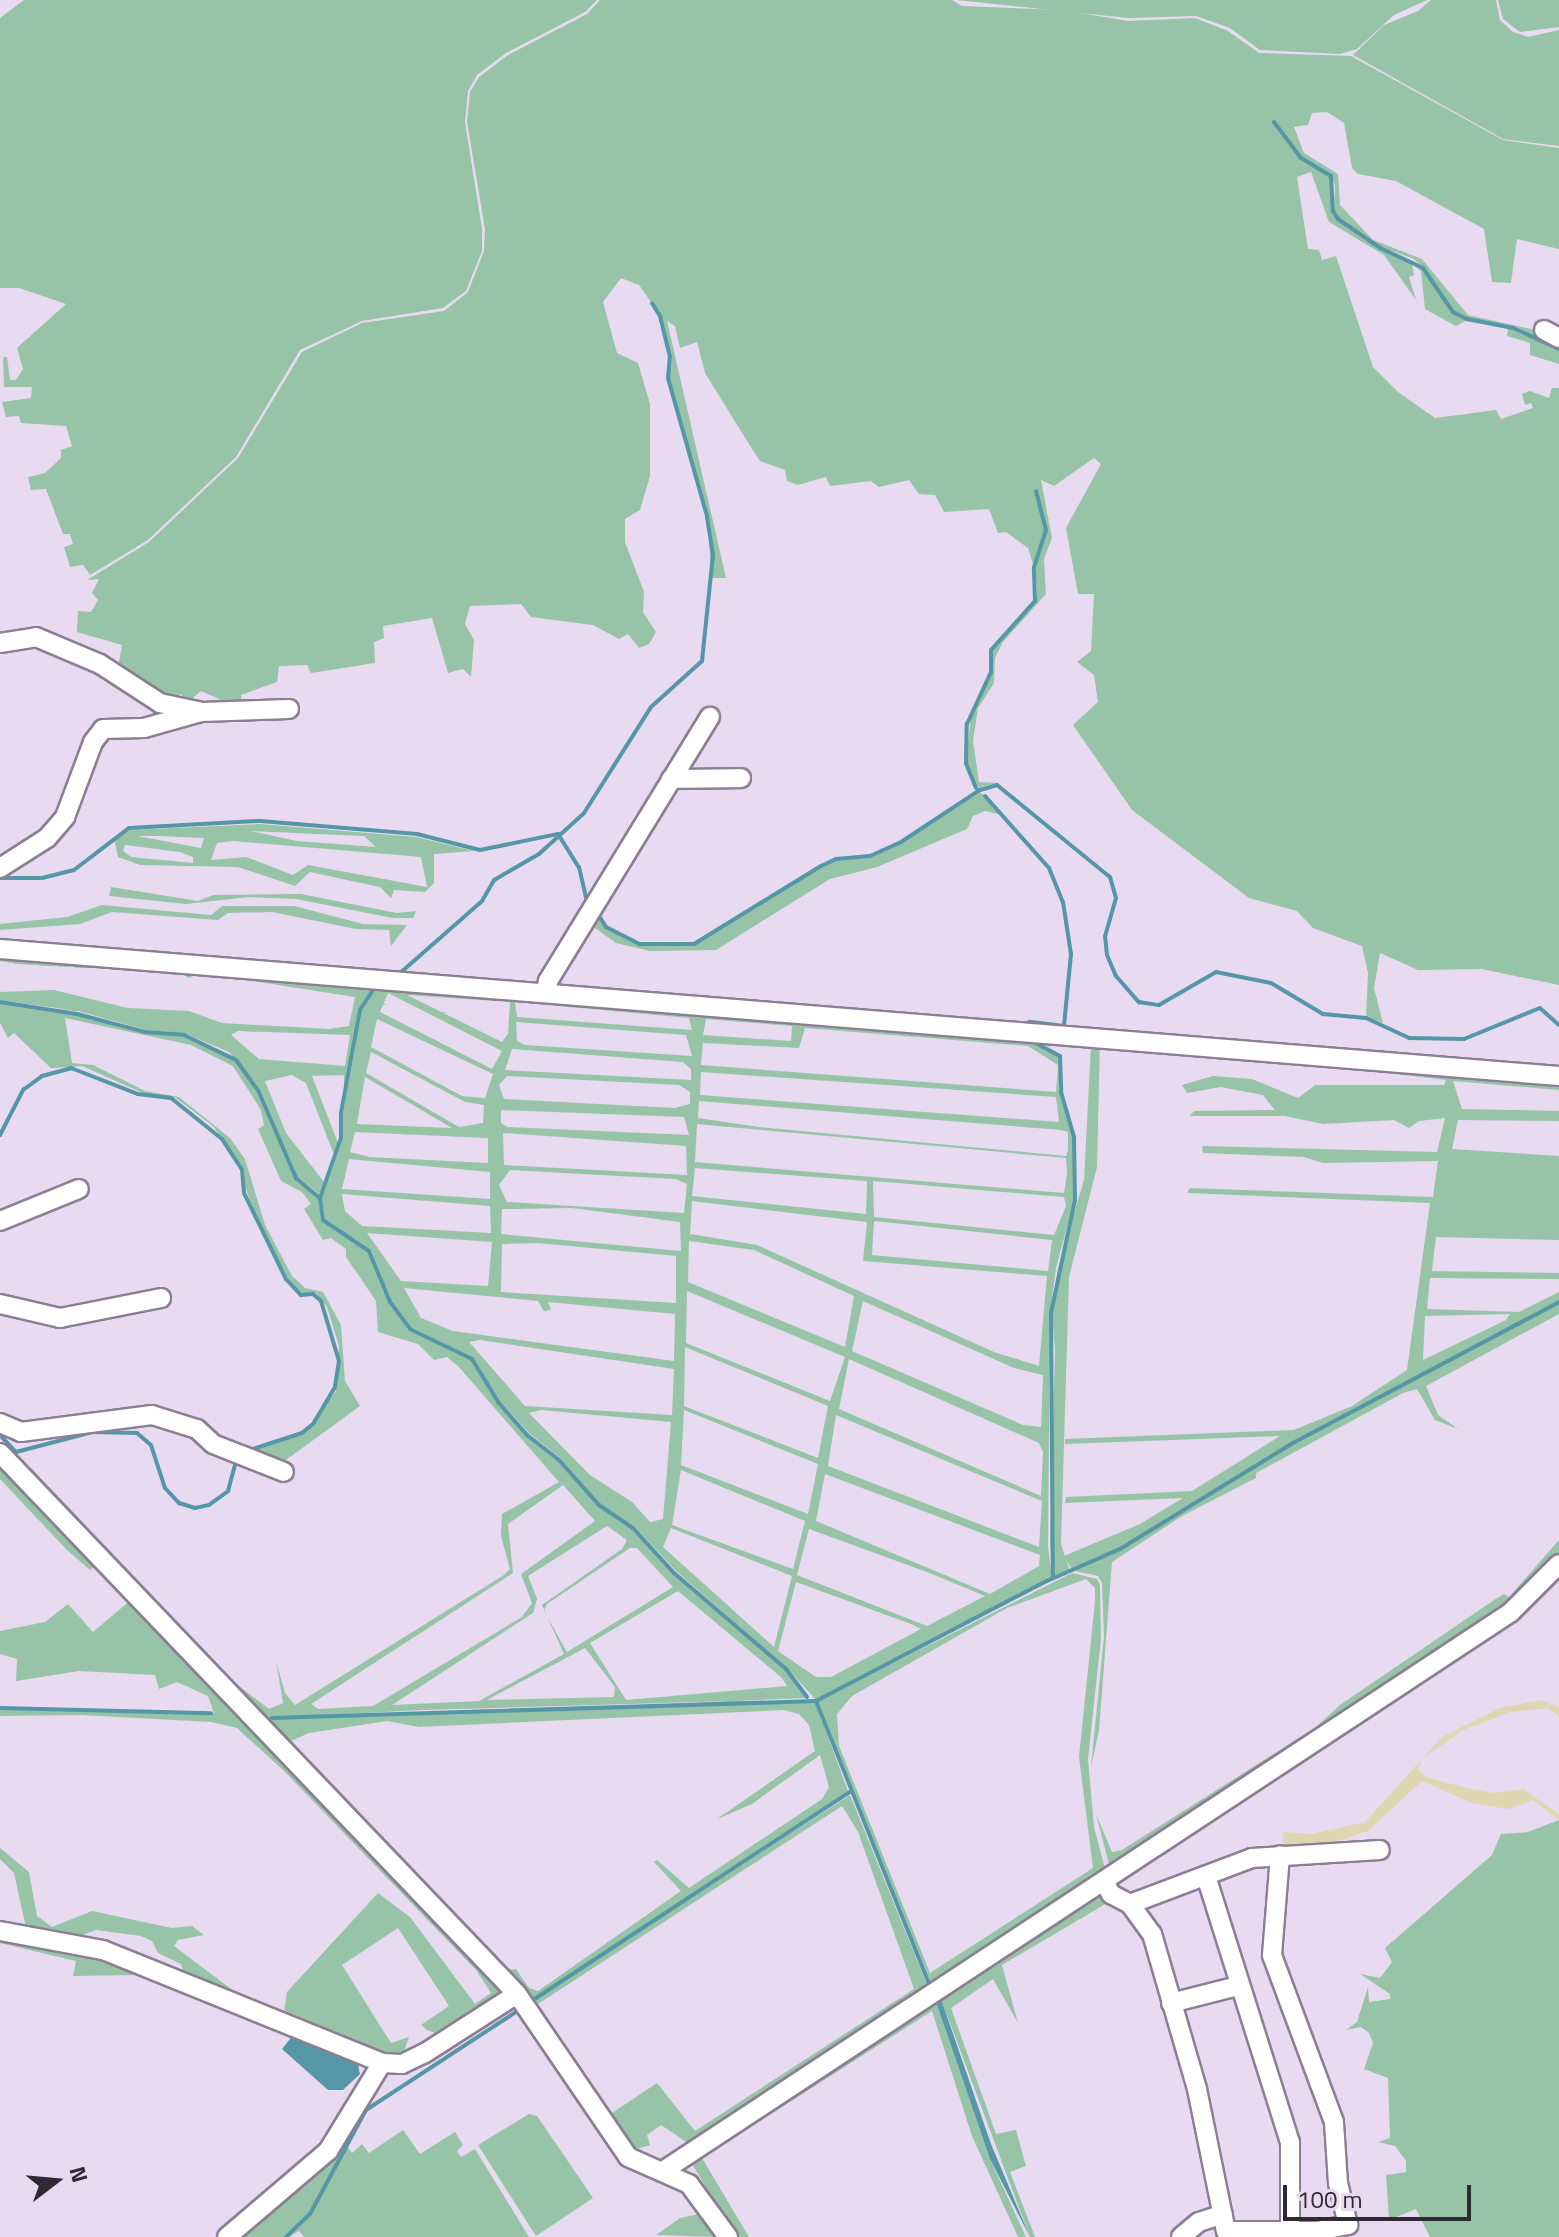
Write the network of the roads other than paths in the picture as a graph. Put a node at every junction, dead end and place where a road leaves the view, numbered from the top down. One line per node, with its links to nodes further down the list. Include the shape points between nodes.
1 (0, 643): 3 (street, via 36,637 100,664 160,703)
2 (289, 709): 3 (street)
3 (201, 712): 7 (street, via 144,728 103,729 93,742 65,817 47,838)
4 (710, 717): 6 (street)
5 (741, 778): 6 (street)
6 (671, 779): 9 (street, via 548,981)
7 (0, 868)
8 (0, 949): 9 (street)
9 (546, 993): 10 (street)
10 (1559, 1076)
11 (79, 1189): 12 (street)
12 (0, 1221)
13 (161, 1298): 14 (street, via 60,1318)
14 (0, 1304)
15 (0, 1423): 17 (street, via 21,1432 152,1415 197,1429 213,1444)
16 (0, 1453): 26 (street)
17 (284, 1472)
18 (1559, 1564): 22 (street, via 1510,1613)
19 (1380, 1850): 20 (street)
20 (1280, 1855): 21 (street, via 1252,1858); 31 (street, via 1272,1955 1334,2122 1338,2183 1348,2225)
21 (1206, 1876): 23 (street); 25 (street)
22 (1104, 1881): 23 (street, via 1111,1894); 29 (street)
23 (1130, 1904): 27 (street, via 1152,1934)
24 (0, 1931): 28 (street, via 103,1950)
25 (1238, 1986): 27 (street); 31 (street, via 1290,2142)
26 (517, 1994): 28 (street, via 425,2053 402,2064); 29 (street, via 628,2157)
27 (1171, 2003): 30 (street, via 1197,2089)
28 (382, 2063): 32 (street, via 328,2151)
29 (663, 2171): 33 (street, via 698,2192)
30 (1223, 2214): 31 (street, via 1230,2234); 34 (street, via 1199,2222)
31 (1290, 2232)
32 (227, 2237)
33 (728, 2237)
34 (1181, 2237)

